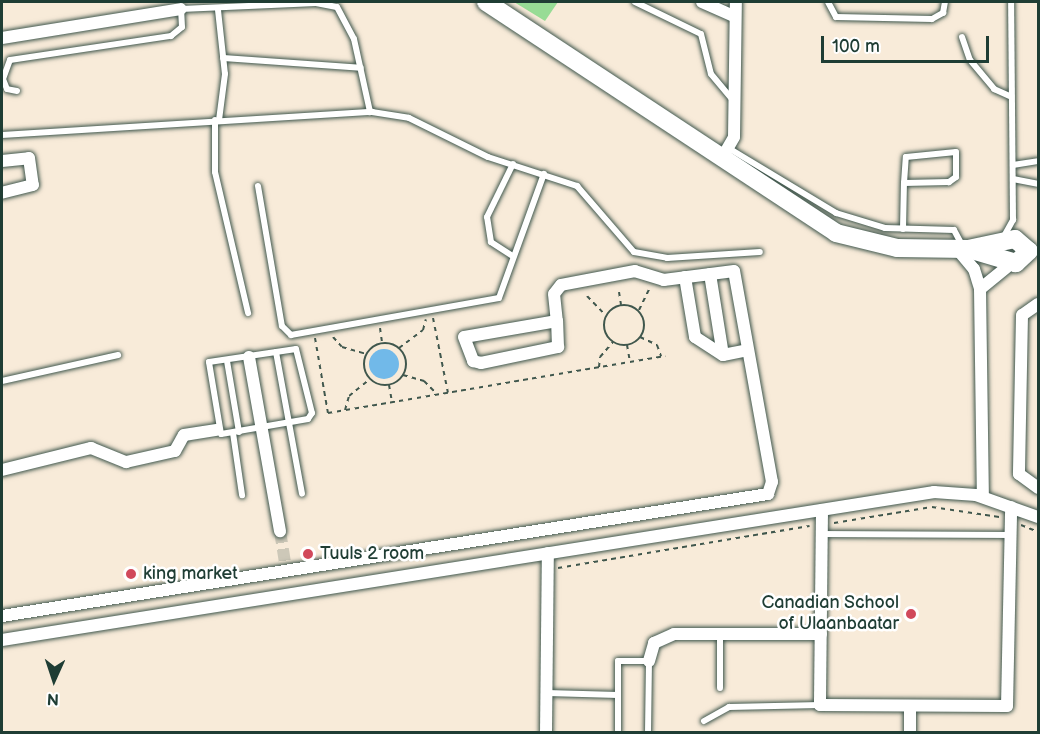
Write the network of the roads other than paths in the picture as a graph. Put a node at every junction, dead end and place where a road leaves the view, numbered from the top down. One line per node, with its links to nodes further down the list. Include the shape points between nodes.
1 (486, 2): 21 (street)
2 (635, 2): 17 (lane, via 701,34 711,74)
3 (702, 2): 10 (street)
4 (736, 2): 10 (street)
5 (828, 2): 6 (lane, via 836,17 932,19 943,14)
6 (945, 2)
7 (1011, 2): 16 (lane)
8 (181, 9): 9 (lane); 12 (street); 15 (lane, via 182,27 171,36 10,60 3,79 8,90)
9 (218, 10): 13 (lane); 14 (lane, via 316,3 337,7 354,39)
10 (735, 16): 17 (street)
11 (962, 37): 16 (lane, via 976,67 994,89)
12 (2, 38)
13 (223, 58): 14 (lane); 19 (lane)
14 (360, 69): 18 (lane)
15 (16, 91)
16 (1010, 96): 25 (lane)
17 (735, 102): 21 (street)
18 (370, 112): 19 (lane, via 300,120); 24 (lane, via 409,118)
19 (217, 120): 20 (lane, via 111,132 36,129); 43 (lane, via 215,172)
20 (2, 135)
21 (726, 153): 33 (lane, via 836,213); 35 (street, via 836,233 897,248)
22 (2, 161): 31 (street, via 29,159 33,185)
23 (1038, 161): 25 (lane)
24 (513, 164): 26 (lane); 38 (lane, via 487,218 491,242)
25 (1013, 165): 27 (lane)
26 (544, 174): 36 (lane, via 578,186 634,252 667,258); 38 (lane)
27 (1013, 179): 29 (lane); 32 (lane)
28 (904, 183): 28 (lane, via 950,182 957,177 956,152 906,158); 33 (lane)
29 (1038, 184)
30 (258, 186): 38 (lane, via 282,326 291,335 486,304 499,298)
31 (2, 193)
32 (1012, 220): 34 (lane); 37 (lane)
33 (903, 229): 35 (lane, via 954,230)
34 (992, 247): 35 (street); 37 (street); 37 (street)
35 (963, 249): 41 (street)
36 (760, 252)
37 (1028, 252): 41 (street)
38 (511, 255)
39 (711, 274): 40 (street); 45 (street, via 734,271); 48 (street)
40 (685, 278): 44 (street, via 664,280 635,271 561,285 554,294); 48 (street, via 694,337)
41 (980, 289): 60 (street)
42 (1038, 304): 57 (street, via 1022,315 1019,474)
43 (248, 313)
44 (557, 321): 44 (street, via 545,322 464,337 473,361 481,363 558,347)
45 (748, 350): 48 (street); 68 (street, via 772,482 768,494)
46 (276, 352): 49 (lane); 52 (lane); 52 (lane, via 296,349 301,354 312,413 308,420)
47 (118, 355): 51 (lane)
48 (723, 355)
49 (249, 357): 50 (lane); 54 (street)
50 (227, 361): 53 (lane, via 207,367); 55 (lane)
51 (2, 381)
52 (288, 426): 54 (lane); 58 (lane)
53 (217, 430): 55 (lane); 56 (street, via 184,435 175,451 126,462 91,448)
54 (262, 430): 55 (lane); 65 (street)
55 (236, 432): 59 (lane)
56 (2, 470)
57 (1038, 488)
58 (302, 494)
59 (242, 495)
60 (983, 497): 61 (street); 62 (street, via 934,492)
61 (1011, 507): 63 (street); 66 (street)
62 (822, 510): 64 (street); 67 (street)
63 (1038, 516)
64 (822, 530): 66 (lane); 72 (street)
65 (280, 531)
66 (1010, 535): 79 (street, via 1007,706)
67 (548, 553): 69 (street); 76 (street)
68 (287, 571): 69 (street); 70 (street)
69 (290, 594): 73 (street)
70 (2, 616)
71 (720, 634): 72 (street); 74 (street, via 674,634 654,643); 75 (lane)
72 (821, 634): 78 (street)
73 (2, 640)
74 (649, 661): 77 (lane, via 618,661); 83 (lane)
75 (720, 688)
76 (546, 693): 77 (lane); 81 (street)
77 (618, 695): 82 (lane)
78 (820, 705): 79 (street); 80 (lane, via 729,707)
79 (910, 706): 84 (street)
80 (704, 721)
81 (546, 732)
82 (618, 732)
83 (648, 732)
84 (910, 732)

